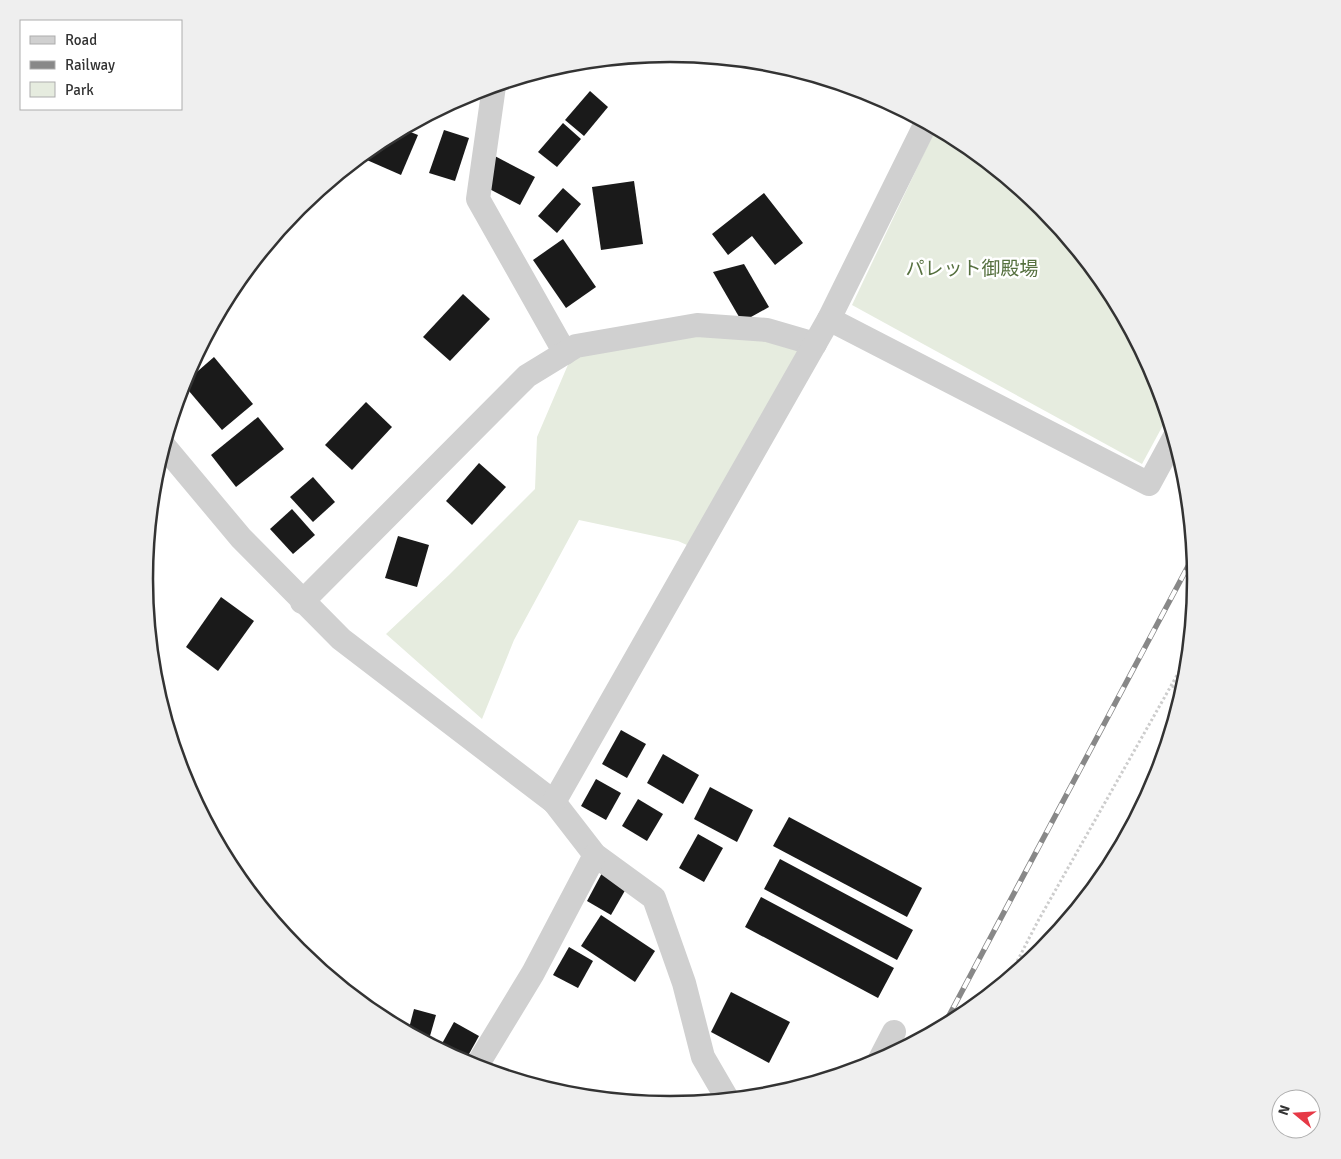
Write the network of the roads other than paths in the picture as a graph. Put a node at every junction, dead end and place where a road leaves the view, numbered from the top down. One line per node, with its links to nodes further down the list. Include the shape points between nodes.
1 (493, 94): 5 (street, via 478,199)
2 (923, 129): 3 (street)
3 (829, 319): 4 (street); 6 (street, via 1149,484)
4 (815, 344): 5 (street, via 767,330 697,325 576,346); 9 (street)
5 (565, 353): 8 (street, via 527,376)
6 (1170, 446)
7 (169, 452): 8 (street, via 241,538)
8 (302, 602): 9 (street, via 341,639)
9 (554, 802): 10 (street)
10 (595, 855): 13 (street, via 533,973); 14 (street, via 654,898 684,983 704,1056)
11 (894, 1032): 12 (street)
12 (886, 1049)
13 (480, 1060)
14 (724, 1093)

